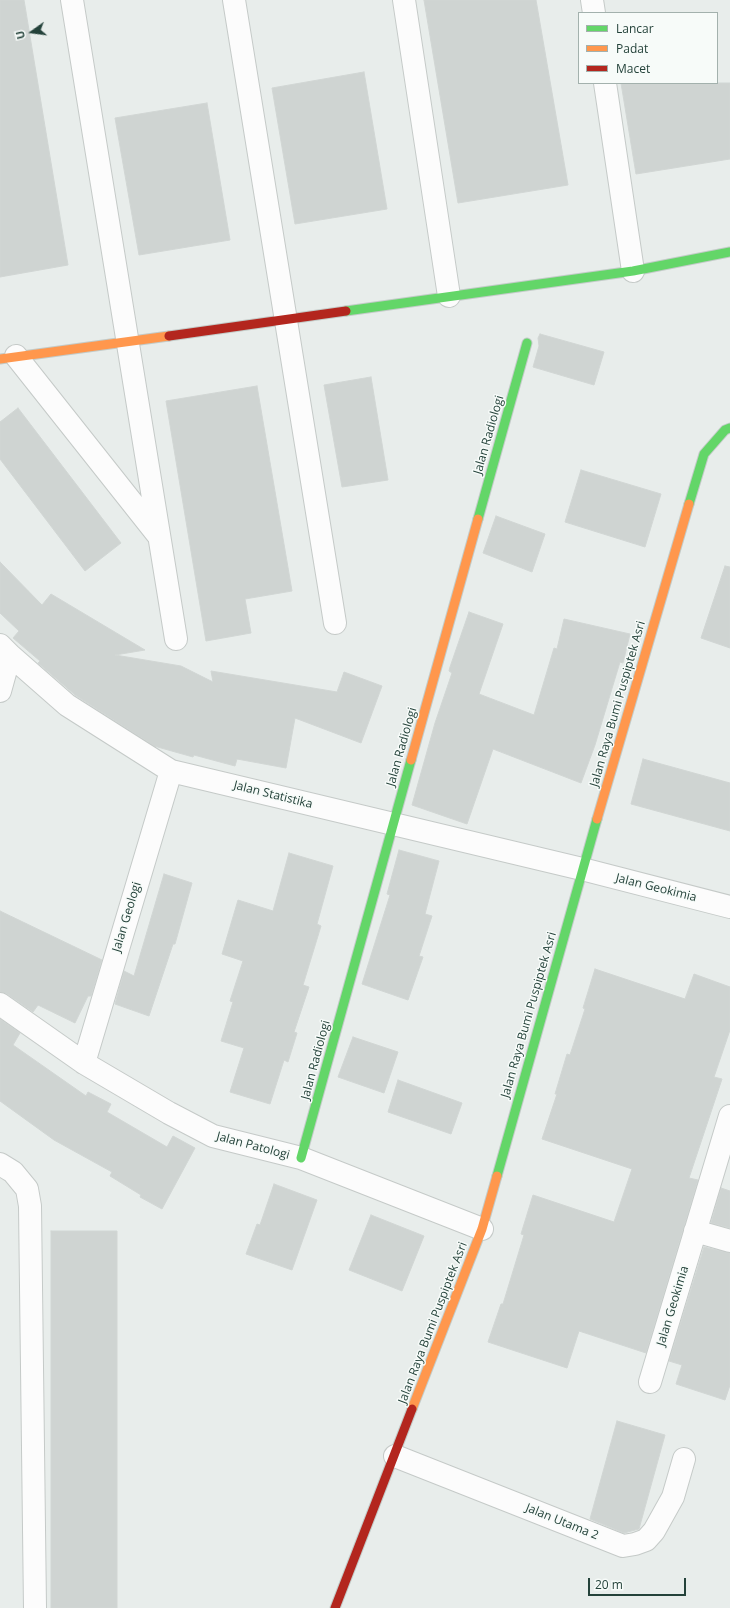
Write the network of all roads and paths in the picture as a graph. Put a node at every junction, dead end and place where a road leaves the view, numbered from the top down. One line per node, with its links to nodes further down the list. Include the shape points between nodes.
1 (72, 0): 11 (street)
2 (234, 0): 10 (street)
3 (404, 0): 9 (street)
4 (592, 0): 5 (street)
5 (594, 12)
6 (605, 84): 8 (street)
7 (730, 252): 8 (street)
8 (633, 271): 9 (street)
9 (448, 296): 10 (street)
10 (286, 319): 11 (street); 16 (street)
11 (127, 341): 13 (street); 15 (street)
12 (527, 343): 21 (street, Jalan Radiologi)
13 (8, 358): 15 (street)
14 (730, 428): 22 (street, Jalan Raya Bumi Puspiptek Asri, via 725,430 704,454)
15 (159, 536): 17 (street)
16 (335, 623)
17 (176, 639)
18 (5, 650): 19 (street); 20 (street, Jalan Statistika, via 67,705)
19 (0, 691)
20 (171, 771): 21 (street, Jalan Statistika); 25 (street, Jalan Geologi)
21 (393, 824): 22 (street, Jalan Statistika); 27 (street, Jalan Radiologi)
22 (582, 869): 23 (street, Jalan Geokimia); 29 (street, Jalan Raya Bumi Puspiptek Asri)
23 (730, 906)
24 (0, 1004): 25 (street, Jalan Patologi)
25 (84, 1063): 27 (street, Jalan Patologi, via 213,1136)
26 (730, 1116): 30 (street, Jalan Geokimia)
27 (301, 1158): 29 (street, Jalan Patologi)
28 (0, 1164): 35 (street, via 13,1172 27,1189 30,1206)
29 (482, 1229): 33 (street, Jalan Raya Bumi Puspiptek Asri)
30 (696, 1231): 31 (street); 32 (street, Jalan Geokimia)
31 (730, 1241)
32 (650, 1382)
33 (395, 1456): 34 (street, Jalan Utama 2, via 623,1546 646,1540 654,1531 673,1497); 36 (street, Jalan Raya Bumi Puspiptek Asri)
34 (684, 1459)
35 (35, 1608)
36 (336, 1608)

